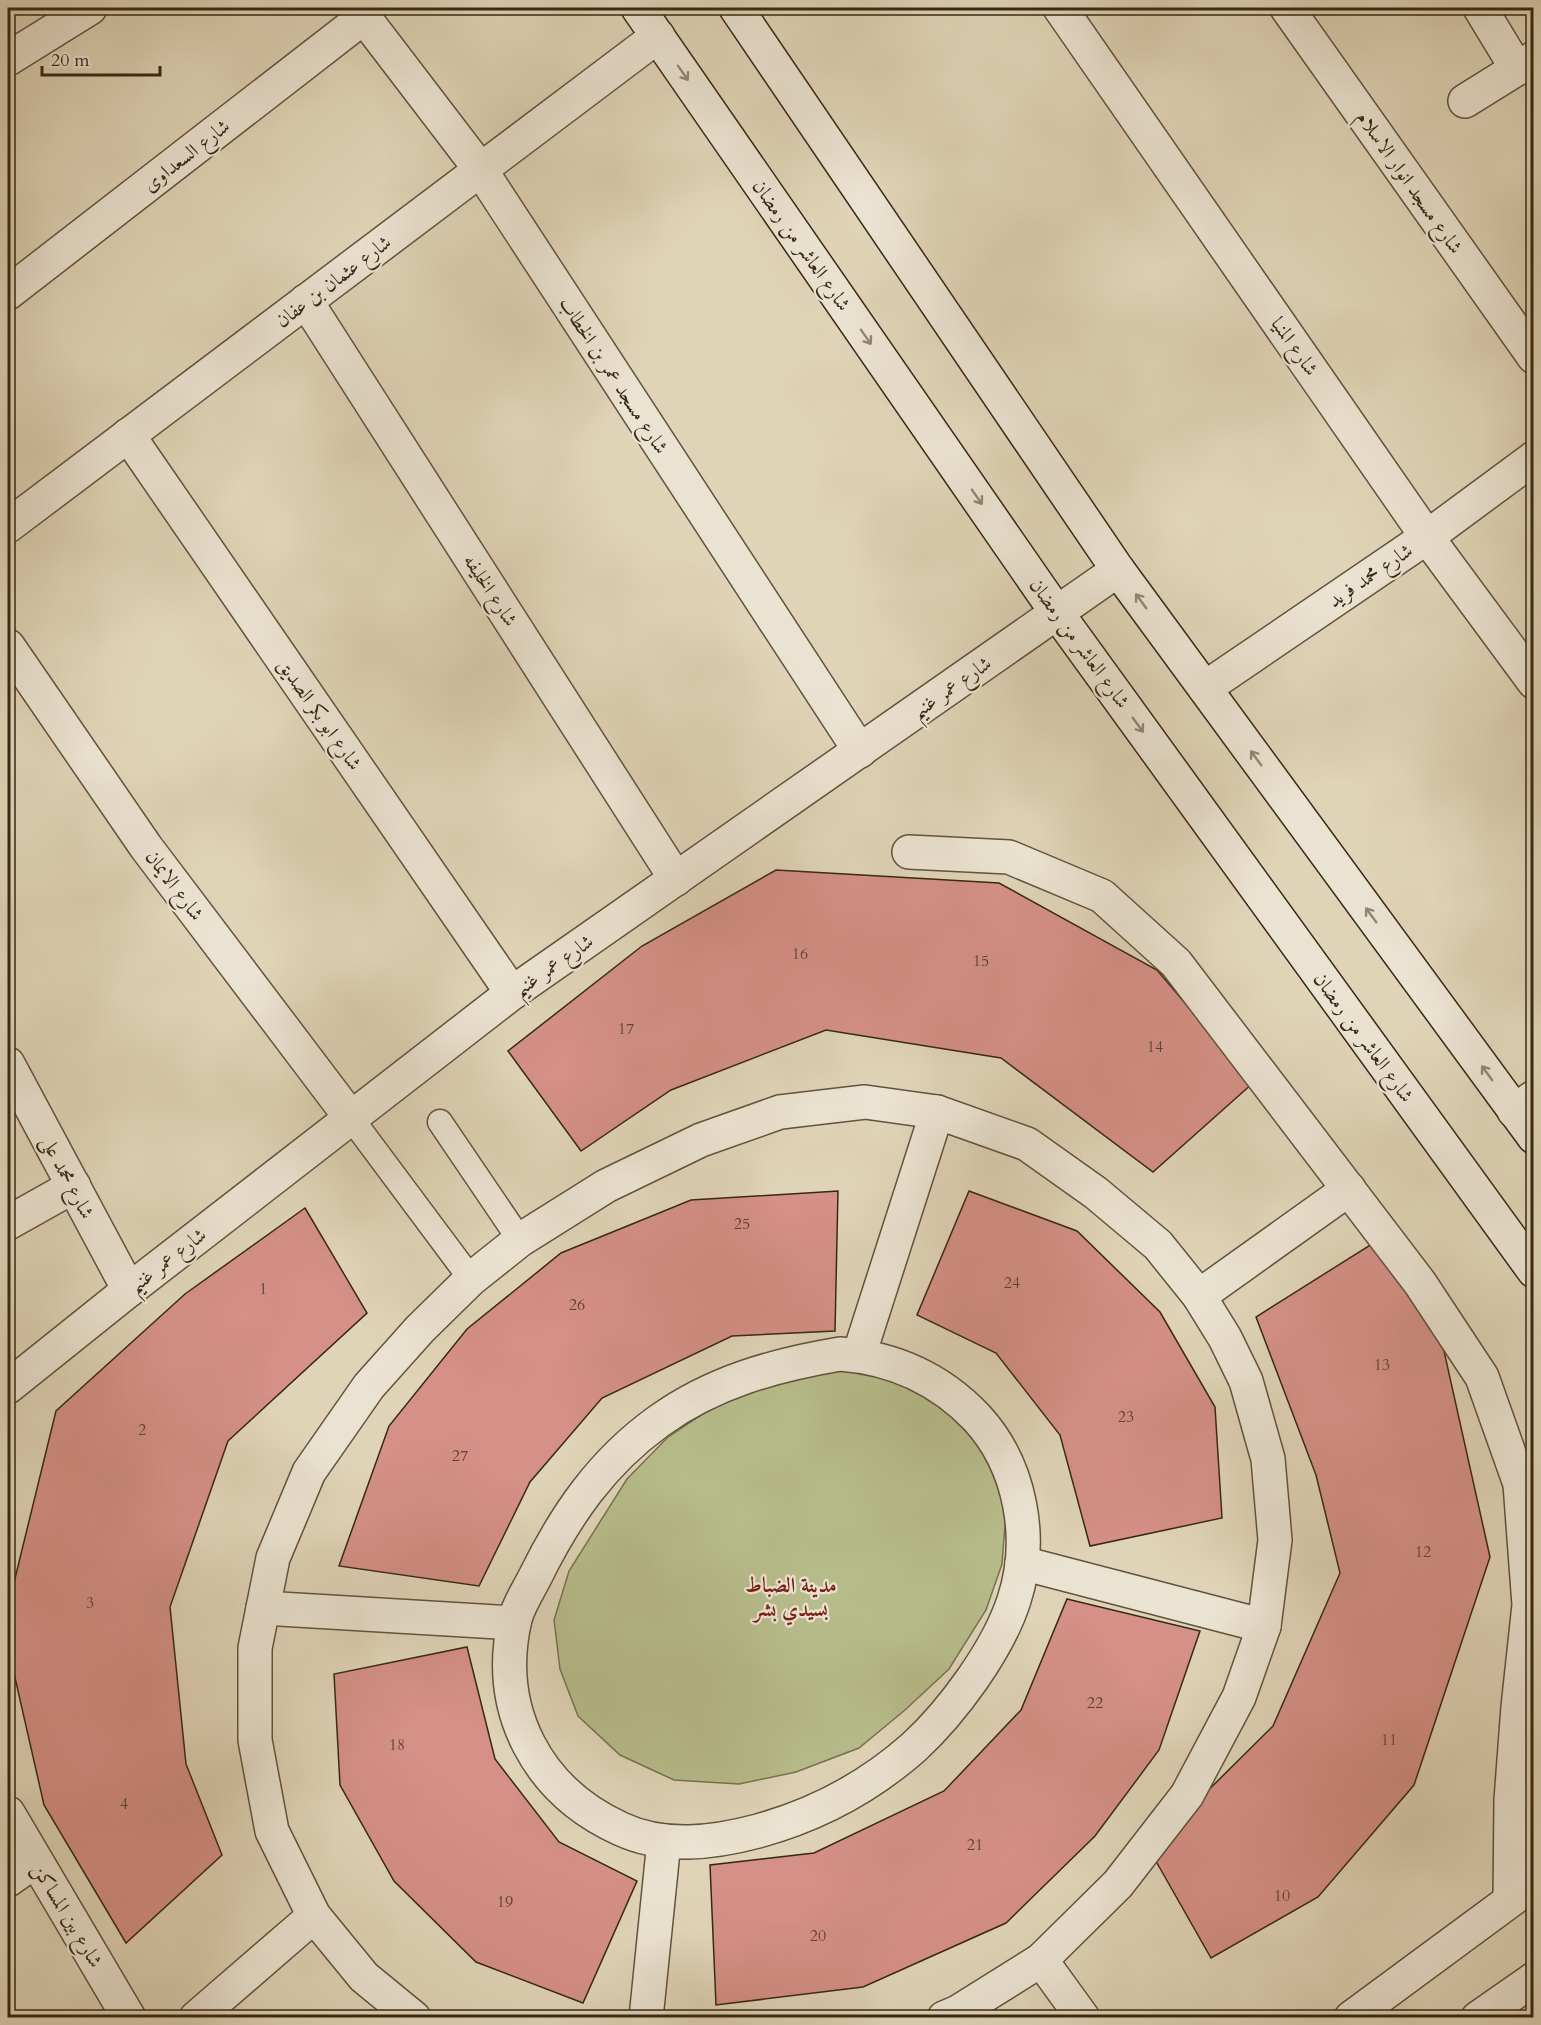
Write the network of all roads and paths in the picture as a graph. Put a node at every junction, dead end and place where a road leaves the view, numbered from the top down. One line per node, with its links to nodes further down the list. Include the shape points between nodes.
1 (90, 8): 9 (street)
2 (638, 8): 8 (street, شارع العاشر من رمضان)
3 (736, 8): 20 (street)
4 (1060, 8): 19 (street, شارع المنيا)
5 (1287, 8): 15 (street, شارع مسجد انوار الاسلام)
6 (1480, 8): 10 (street)
7 (360, 12): 12 (street, شارع مسجد عمر بن الخطاب); 13 (street, شارع السعداوى)
8 (658, 36): 12 (street, شارع عثمان بن عفان); 21 (street, شارع العاشر من رمضان, one-way to 21)
9 (8, 59)
10 (1525, 63): 11 (street)
11 (1465, 101)
12 (480, 169): 14 (street, شارع عثمان بن عفان); 25 (street, شارع مسجد عمر بن الخطاب)
13 (8, 293)
14 (306, 301): 16 (street, شارع عثمان بن عفان); 27 (street, شارع الخليفه)
15 (1533, 357)
16 (128, 435): 18 (street, شارع عثمان بن عفان); 28 (street, شارع ابو بكر الصديق)
17 (1533, 458): 19 (street, شارع محمد فريد)
18 (8, 526)
19 (1426, 537): 23 (street, شارع المنيا); 24 (street, شارع محمد فريد)
20 (1118, 570): 21 (street, شارع عمر غنيم); 24 (street, one-way to 20)
21 (1057, 612): 25 (street, شارع عمر غنيم); 39 (street, شارع العاشر من رمضان, one-way to 39)
22 (8, 646): 32 (street, شارع الايمان, via 146,848)
23 (1533, 682)
24 (1204, 688): 30 (street, one-way to 24)
25 (860, 751): 27 (street, شارع عمر غنيم)
26 (909, 852): 36 (street, via 1009,857 1102,896 1176,963)
27 (676, 879): 28 (street, شارع عمر غنيم)
28 (512, 993): 32 (street, شارع عمر غنيم)
29 (8, 1064): 35 (street, شارع محمد على)
30 (1524, 1104): 34 (street)
31 (937, 1112): 38 (street, via 865,1102 780,1112 701,1140 606,1186); 42 (street, via 1027,1144 1096,1193 1158,1245); 43 (street)
32 (351, 1118): 40 (lane); 41 (street, شارع عمر غنيم)
33 (440, 1122): 38 (lane)
34 (1533, 1137)
35 (74, 1186): 37 (street); 41 (street, شارع محمد على)
36 (1349, 1189): 42 (street); 53 (street, via 1420,1282 1482,1377 1520,1484 1529,1605 1510,1800)
37 (8, 1223)
38 (520, 1240): 40 (street)
39 (1533, 1271)
40 (471, 1280): 46 (street, via 369,1386 309,1472 273,1558)
41 (129, 1290): 44 (street, شارع عمر غنيم)
42 (1199, 1296): 48 (street, via 1246,1381 1268,1459 1275,1540)
43 (859, 1355): 45 (street, via 895,1364 930,1379 960,1401 986,1428 1010,1470 1022,1515); 47 (street, via 807,1359 753,1373 700,1396 660,1420 624,1449 564,1521)
44 (8, 1387)
45 (1022, 1563): 48 (street); 50 (street, via 1014,1602 978,1670 938,1723 889,1767 833,1803 772,1827 709,1841)
46 (263, 1608): 47 (street); 54 (street, via 255,1648 255,1740 272,1831)
47 (514, 1623): 50 (street, via 510,1662 513,1702 526,1739 546,1773 598,1819 630,1834)
48 (1264, 1626): 55 (street, via 1239,1697 1187,1795 1118,1884)
49 (8, 1813): 51 (street, شارع بين المساكن)
50 (664, 1841): 60 (street)
51 (35, 1861): 52 (street); 57 (street, شارع بين المساكن)
52 (8, 1880)
53 (1522, 1892): 63 (street)
54 (314, 1916): 58 (street); 59 (street, via 364,1977)
55 (1041, 1960): 61 (street); 62 (street)
56 (1533, 1979): 64 (street)
57 (129, 2018)
58 (196, 2018)
59 (414, 2018)
60 (646, 2018)
61 (944, 2018)
62 (1083, 2018)
63 (1351, 2018)
64 (1478, 2018)

